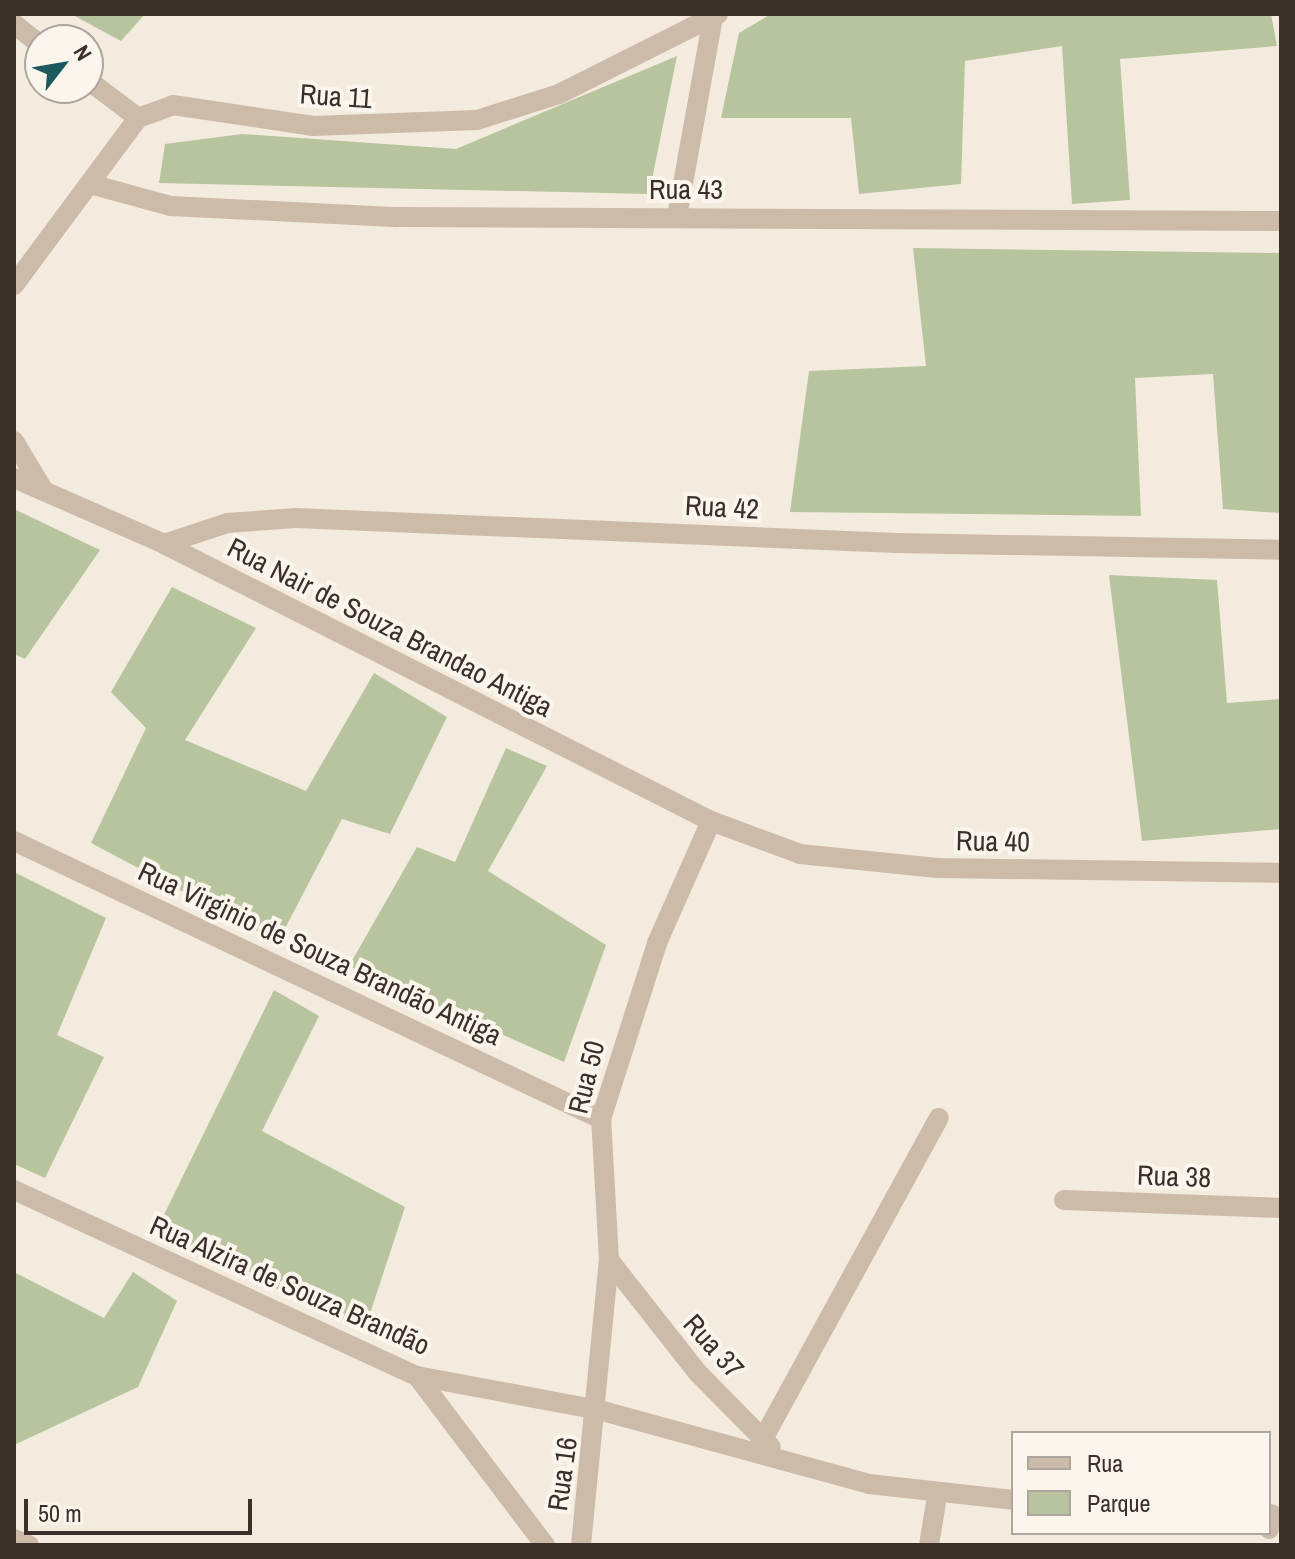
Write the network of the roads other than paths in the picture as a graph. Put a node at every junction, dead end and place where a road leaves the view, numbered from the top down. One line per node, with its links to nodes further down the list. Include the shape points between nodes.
1 (715, 16): 3 (street, Rua 11, via 559,94 477,120 313,126 173,105); 5 (street)
2 (104, 92): 3 (street)
3 (138, 118): 4 (street)
4 (94, 185): 5 (street, Rua 43, via 170,206 398,217); 7 (street)
5 (677, 217): 6 (street, Rua 43)
6 (1281, 221)
7 (14, 285)
8 (14, 441): 10 (street)
9 (14, 478): 10 (street, Rua Nair de Souza Brandao Antiga)
10 (42, 488): 11 (street, Rua Nair de Souza Brandao Antiga)
11 (164, 544): 12 (street, Rua 42, via 227,523 296,518 896,543); 13 (street, Rua Nair de Souza Brandao Antiga)
12 (1281, 550)
13 (711, 821): 15 (street, Rua 40, via 843,863); 17 (street, Rua 50, via 657,943)
14 (14, 841): 17 (street, Rua Virginio de Souza Brandão Antiga)
15 (1281, 873)
16 (939, 1118): 24 (street)
17 (601, 1119): 21 (street, Rua 50)
18 (14, 1190): 22 (street, Rua Alzira de Souza Brandão)
19 (1064, 1200): 20 (street, Rua 38)
20 (1281, 1208)
21 (609, 1260): 23 (street, Rua 50); 24 (street, Rua 37, via 697,1372)
22 (417, 1376): 23 (street, Rua Alzira de Souza Brandão); 30 (street)
23 (599, 1410): 25 (street); 31 (street, Rua 16)
24 (763, 1439): 25 (street, Rua 37)
25 (786, 1463): 26 (street)
26 (937, 1496): 27 (street); 32 (street)
27 (1011, 1500)
28 (14, 1539): 29 (street)
29 (29, 1545)
30 (545, 1545)
31 (581, 1545)
32 (929, 1545)

